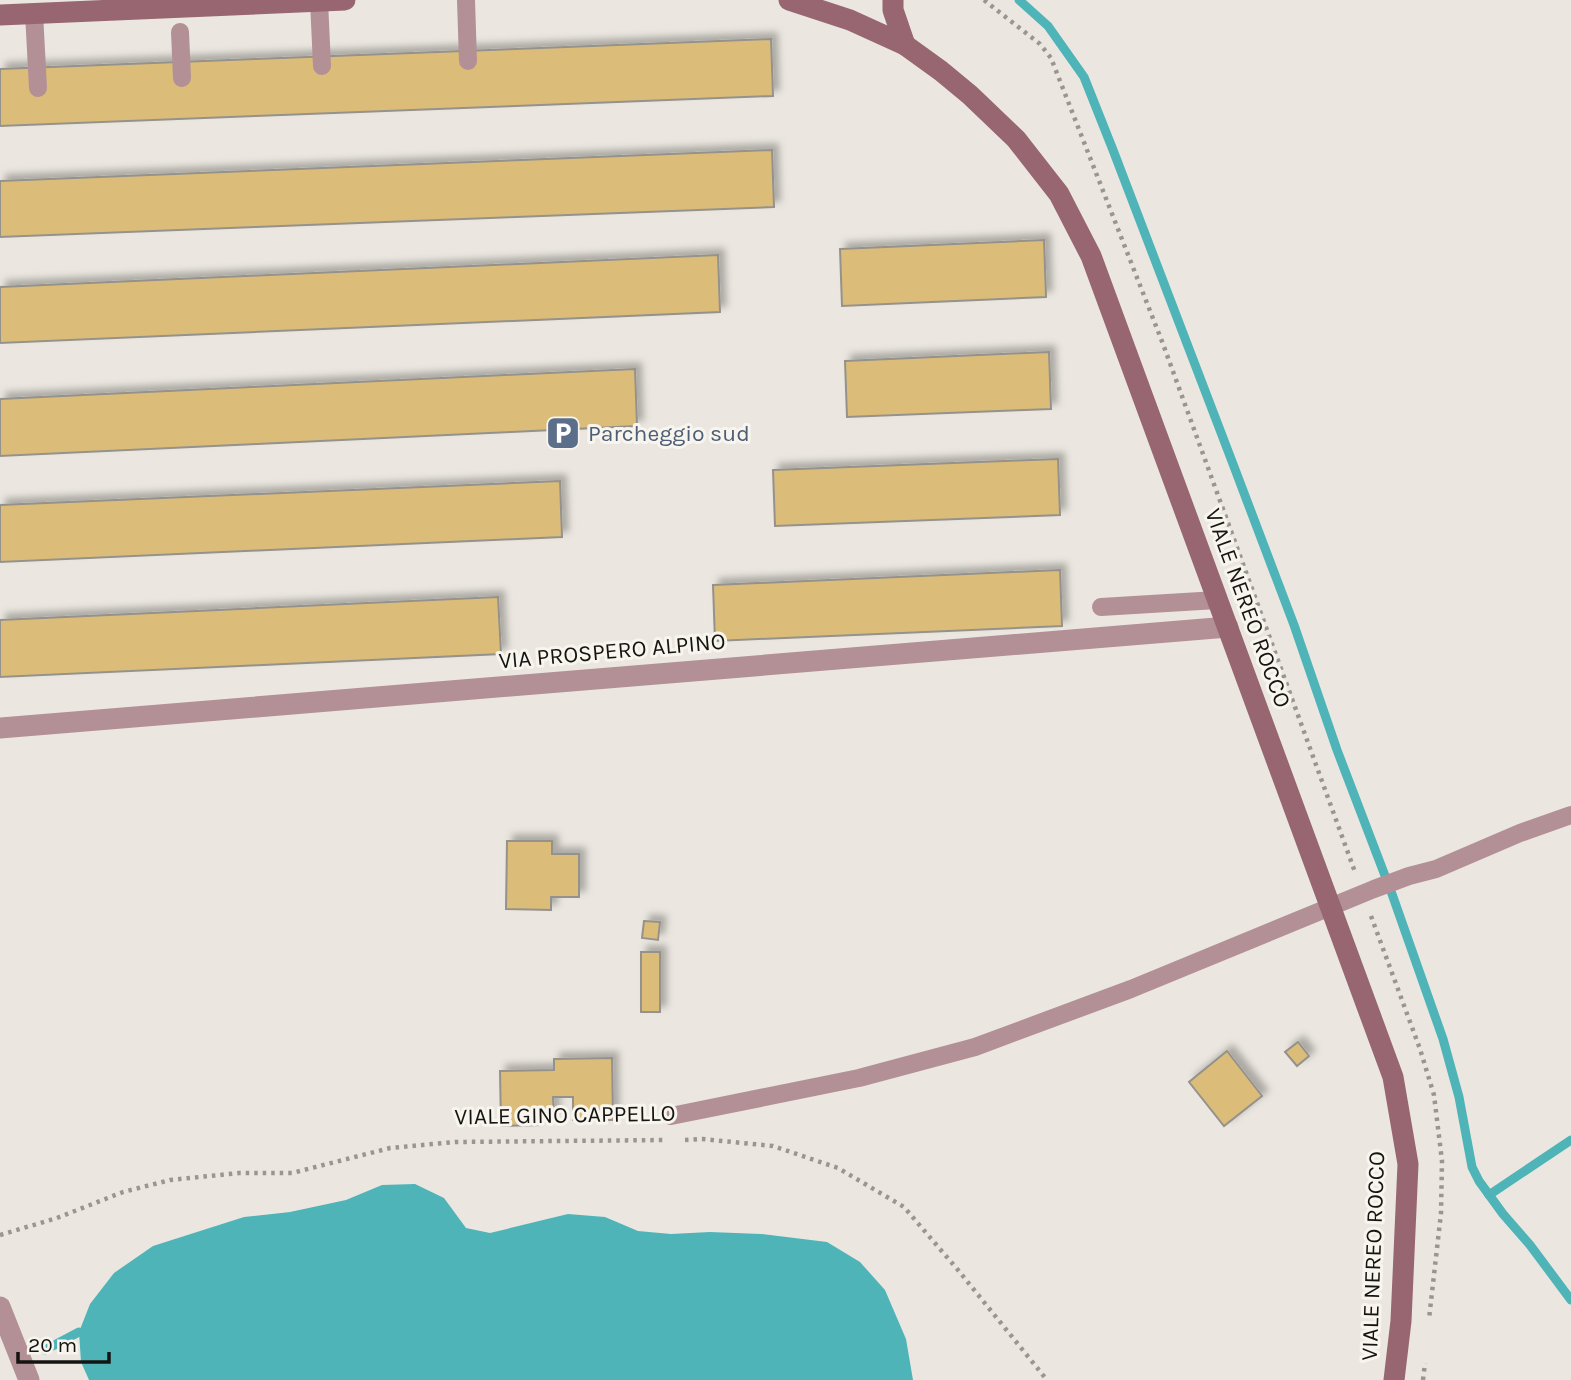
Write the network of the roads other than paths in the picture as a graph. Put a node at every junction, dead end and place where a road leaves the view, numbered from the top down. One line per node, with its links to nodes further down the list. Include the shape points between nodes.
1 (345, 0): 5 (street)
2 (466, 0): 10 (lane)
3 (789, 0): 9 (street, VIALE NEREO ROCCO, via 850,20)
4 (893, 0): 9 (street)
5 (319, 1): 6 (street); 11 (lane)
6 (34, 13): 7 (street); 13 (lane)
7 (0, 15)
8 (180, 32): 12 (lane)
9 (905, 46): 14 (street, VIALE NEREO ROCCO, via 970,95 1016,139 1059,194 1091,256)
10 (468, 61)
11 (322, 66)
12 (181, 78)
13 (38, 88)
14 (1217, 600): 15 (lane); 16 (street, VIALE NEREO ROCCO)
15 (1101, 607)
16 (1228, 627): 17 (street, VIA PROSPERO ALPINO); 19 (street, VIALE NEREO ROCCO)
17 (0, 727)
18 (1571, 815): 19 (lane)
19 (1330, 906): 20 (lane, via 1131,989 975,1047 859,1078); 23 (street, VIALE NEREO ROCCO, via 1393,1077 1408,1164)
20 (671, 1116)
21 (0, 1307): 22 (street)
22 (29, 1380)
23 (1394, 1380)

